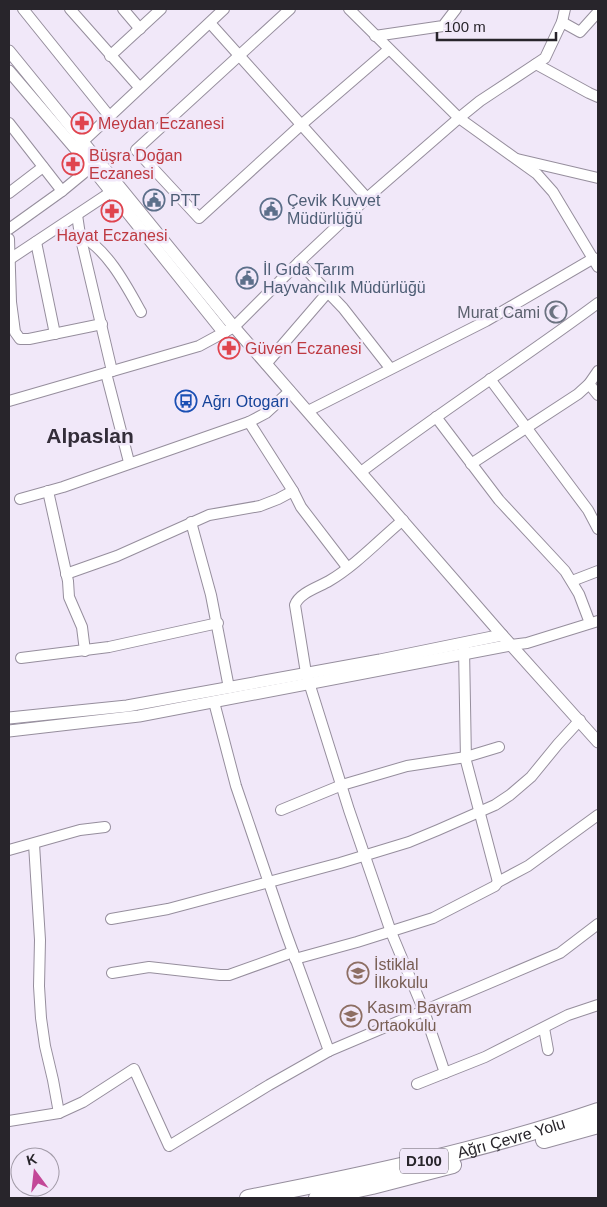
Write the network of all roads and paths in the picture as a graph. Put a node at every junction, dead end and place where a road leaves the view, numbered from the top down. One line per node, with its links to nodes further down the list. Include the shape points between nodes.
1 (23, 9): 23 (street)
2 (70, 9): 18 (street)
3 (123, 9): 13 (street)
4 (161, 9): 13 (street)
5 (224, 9): 11 (street)
6 (290, 9): 17 (street)
7 (348, 9): 14 (street)
8 (456, 9): 14 (street, via 443,26)
9 (565, 9): 12 (street)
10 (598, 12): 12 (street, via 580,32)
11 (210, 22): 17 (street); 21 (street)
12 (562, 22): 19 (street, via 549,52)
13 (140, 28): 18 (street)
14 (375, 36): 16 (street)
15 (9, 50): 27 (street)
16 (388, 50): 24 (street); 26 (street)
17 (239, 55): 26 (street); 26 (street, via 136,150 199,218)
18 (110, 56): 21 (street)
19 (536, 64): 22 (street); 24 (street)
20 (9, 70): 27 (street)
21 (139, 88): 23 (street)
22 (598, 97)
23 (110, 117): 27 (street)
24 (459, 118): 28 (street); 37 (street)
25 (9, 124): 30 (street)
26 (301, 124): 37 (street)
27 (79, 145): 29 (street)
28 (513, 158): 31 (street); 45 (street, via 537,174 553,192)
29 (95, 164): 34 (street); 35 (street)
30 (43, 167): 35 (street); 36 (street)
31 (585, 176): 32 (street); 33 (street)
32 (598, 178)
33 (598, 184)
34 (115, 189): 38 (street); 51 (street, via 178,256)
35 (62, 191): 39 (street)
36 (9, 193)
37 (367, 198): 44 (street)
38 (77, 215): 40 (street); 42 (street)
39 (9, 229)
40 (80, 235): 49 (street, via 92,241 114,268); 50 (street)
41 (9, 239): 43 (street)
42 (36, 242): 43 (street); 52 (street)
43 (10, 259): 47 (street)
44 (299, 262): 46 (street); 51 (street)
45 (596, 262): 54 (street)
46 (328, 292): 53 (street); 54 (street)
47 (10, 302): 52 (street, via 15,332 20,339)
48 (598, 303): 57 (street)
49 (140, 312)
50 (102, 324): 52 (street); 56 (street)
51 (229, 330): 53 (street); 56 (street, via 199,346)
52 (56, 334)
53 (266, 364): 59 (street)
54 (390, 368): 62 (street)
55 (598, 371): 58 (street)
56 (109, 372): 61 (street); 66 (street)
57 (490, 379): 63 (street); 65 (street)
58 (589, 384): 60 (street); 65 (street)
59 (290, 391): 62 (street); 64 (street, via 266,413)
60 (598, 395)
61 (9, 401)
62 (308, 411): 68 (street)
63 (436, 417): 67 (street); 68 (street)
64 (249, 422): 66 (street); 70 (street)
65 (526, 427): 67 (street); 74 (street, via 588,510)
66 (129, 462): 69 (street)
67 (471, 464): 78 (street)
68 (361, 472): 72 (street)
69 (48, 491): 71 (street); 77 (street)
70 (293, 491): 73 (street, via 260,506 208,515); 75 (street, via 300,507)
71 (20, 499)
72 (403, 520): 75 (street); 81 (street)
73 (191, 522): 77 (street, via 117,556); 80 (street)
74 (598, 529)
75 (347, 567): 86 (street, via 296,601)
76 (598, 571): 78 (street)
77 (66, 574): 84 (street, via 69,597 82,626)
78 (572, 581): 79 (street)
79 (594, 622): 82 (street)
80 (218, 623): 84 (street); 87 (street)
81 (502, 635): 82 (street); 83 (street)
82 (512, 645): 83 (street); 90 (street)
83 (464, 648): 86 (street); 94 (street)
84 (85, 651): 85 (street)
85 (21, 658)
86 (307, 679): 87 (street); 88 (street); 95 (street)
87 (230, 688): 89 (street, via 127,706)
88 (214, 702): 91 (street, via 139,716); 103 (street, via 236,786)
89 (9, 718)
90 (580, 720): 92 (street); 97 (street, via 531,777 495,805)
91 (9, 731)
92 (598, 742)
93 (499, 747): 94 (street)
94 (466, 757): 95 (street, via 418,763); 97 (street)
95 (342, 785): 96 (street); 102 (street)
96 (280, 810)
97 (478, 812): 102 (street, via 408,842); 104 (street)
98 (598, 815): 104 (street, via 528,866)
99 (105, 827): 100 (street, via 80,830)
100 (34, 844): 101 (street); 118 (street, via 41,1018)
101 (9, 850)
102 (364, 855): 103 (street); 107 (street)
103 (268, 882): 105 (street, via 168,909); 108 (street)
104 (498, 882): 107 (street, via 433,918)
105 (111, 919)
106 (598, 924): 111 (street, via 560,953)
107 (391, 932): 108 (street); 111 (street)
108 (294, 956): 109 (street, via 220,975 149,967); 114 (street)
109 (112, 973)
110 (598, 1005): 112 (street)
111 (424, 1010): 114 (street); 115 (street)
112 (544, 1028): 113 (street); 115 (street, via 485,1058)
113 (548, 1050)
114 (329, 1051): 118 (street, via 169,1146 134,1069 83,1102)
115 (445, 1073): 116 (street)
116 (417, 1084)
117 (598, 1112): 121 (highway, Ağrı Çevre Yolu / D100, via 544,1130 377,1173)
118 (59, 1113): 119 (street)
119 (9, 1121)
120 (598, 1125): 122 (highway, Ağrı Çevre Yolu / D100)
121 (248, 1198)
122 (317, 1198)

